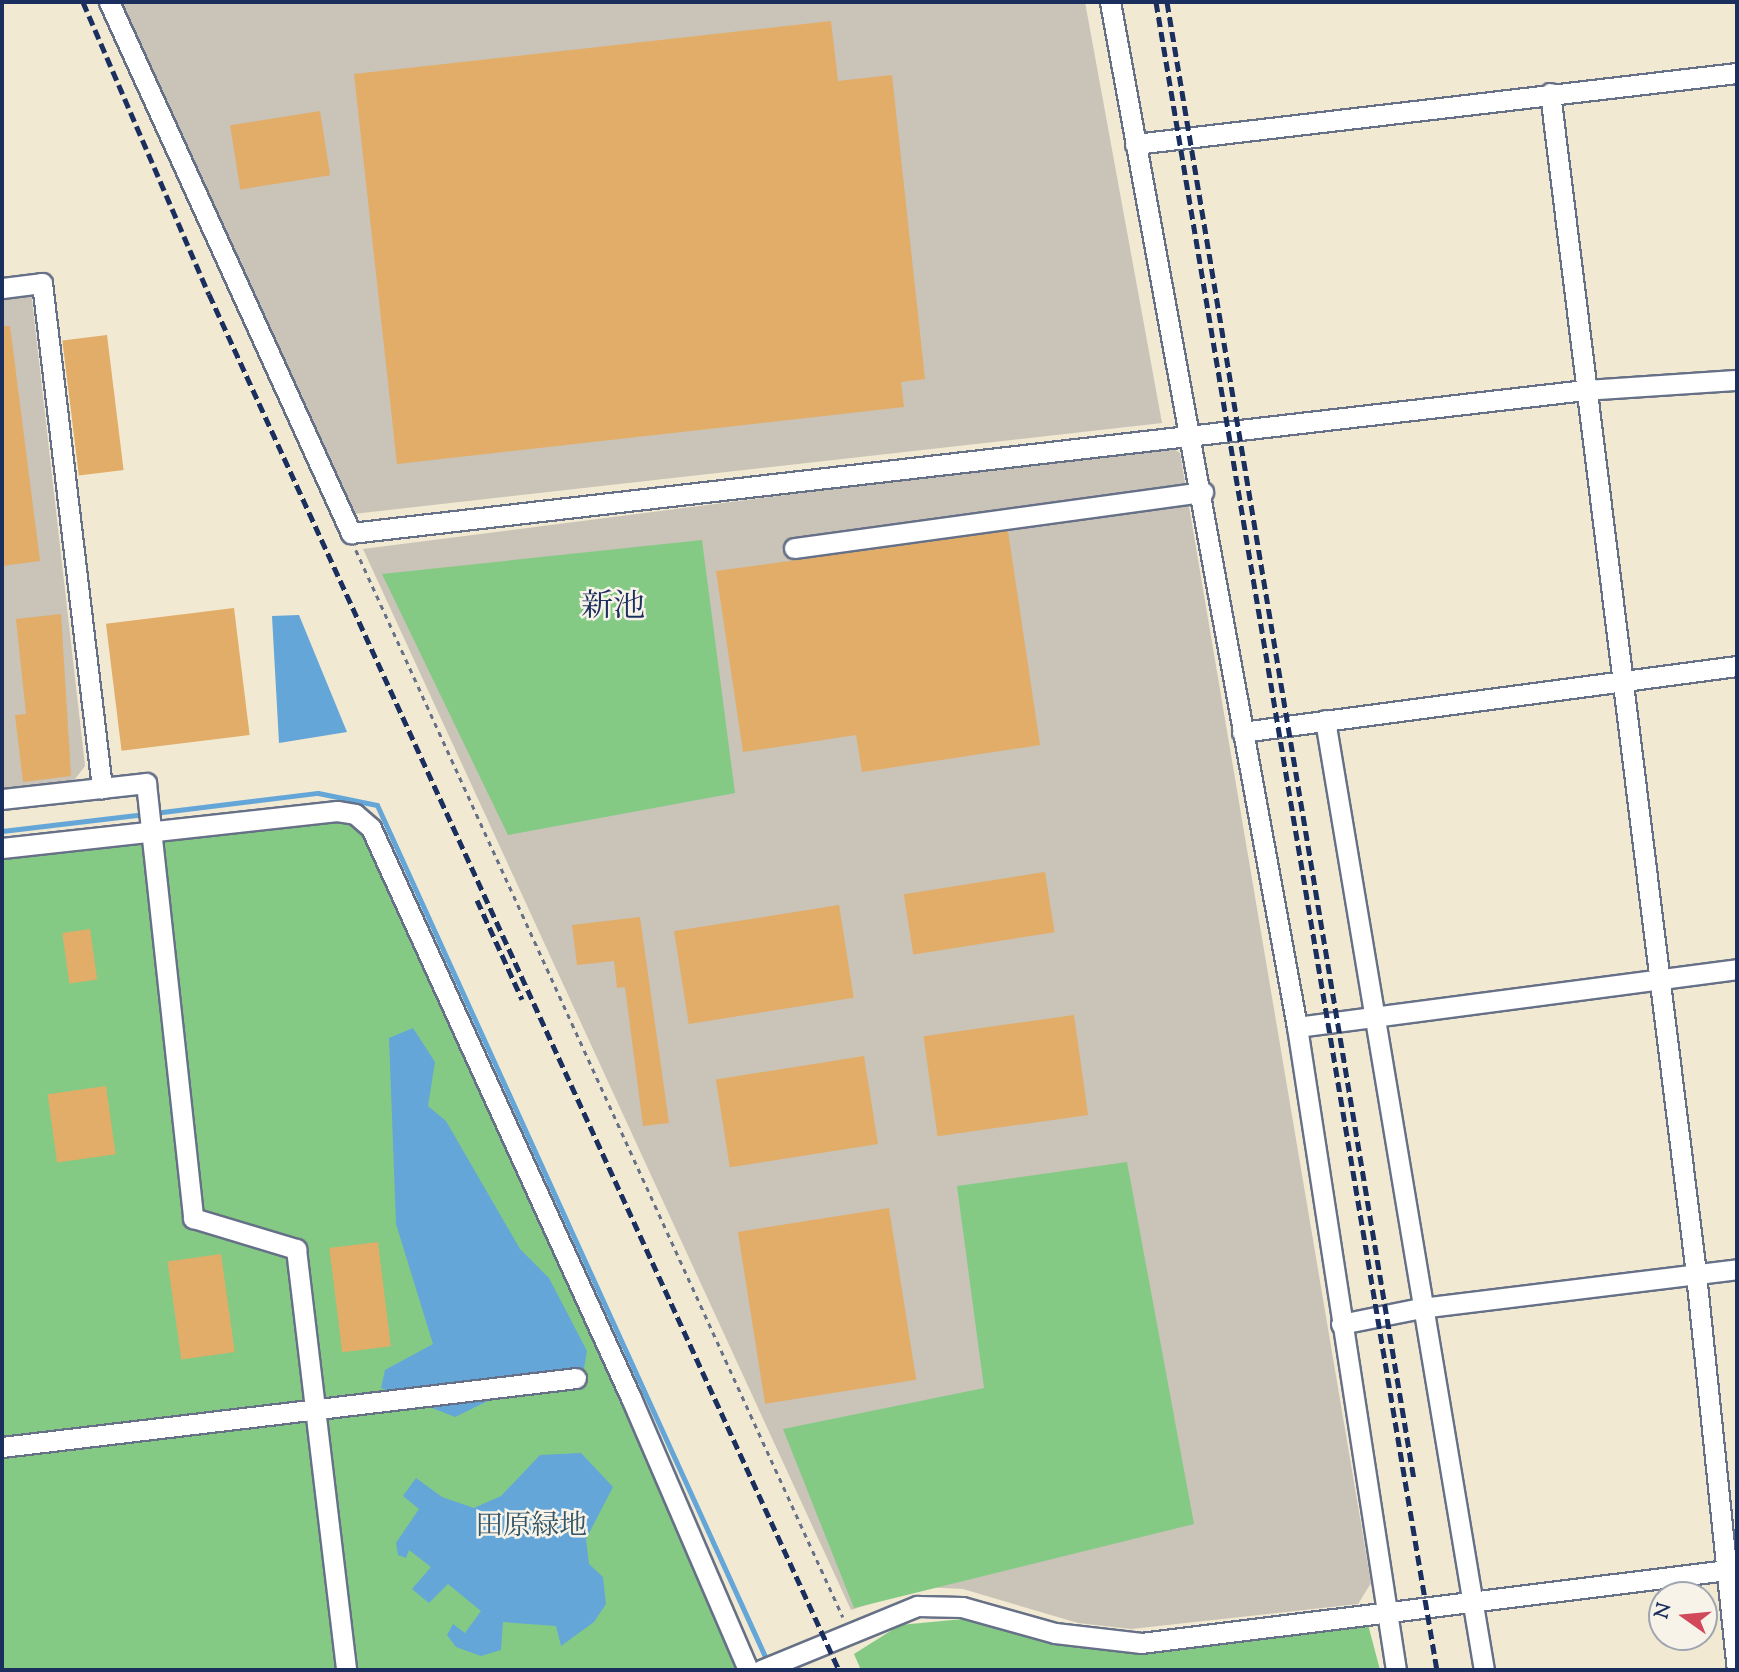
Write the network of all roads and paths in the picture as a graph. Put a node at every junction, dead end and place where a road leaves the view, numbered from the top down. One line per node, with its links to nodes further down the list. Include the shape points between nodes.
1 (109, 2): 11 (street)
2 (1110, 2): 5 (street)
3 (1737, 73): 4 (street)
4 (1550, 93): 5 (street); 8 (street)
5 (1135, 144): 9 (street)
6 (2, 288): 17 (street, via 42,284)
7 (1737, 380): 8 (street)
8 (1585, 390): 9 (street); 14 (street)
9 (1194, 439): 10 (street); 11 (street)
10 (1203, 492): 12 (street); 16 (street)
11 (351, 533): 35 (path)
12 (794, 548)
13 (1737, 666): 14 (street)
14 (1620, 683): 15 (street); 22 (street)
15 (1325, 720): 16 (street); 23 (street)
16 (1242, 732): 24 (street)
17 (103, 788): 18 (street); 19 (street, via 146,783)
18 (2, 799)
19 (152, 830): 20 (street); 30 (street, via 193,1218 296,1249); 37 (street, via 337,811 355,814 371,828 637,1410)
20 (2, 848)
21 (1737, 969): 22 (street)
22 (1656, 979): 23 (street); 26 (street)
23 (1369, 1014): 24 (street); 27 (street)
24 (1297, 1027): 28 (street)
25 (1737, 1269): 26 (street)
26 (1696, 1274): 27 (street); 32 (street)
27 (1421, 1308): 28 (street); 33 (street)
28 (1341, 1324): 34 (street)
29 (576, 1378): 30 (street)
30 (319, 1408): 31 (street); 36 (street)
31 (2, 1447)
32 (1731, 1569): 33 (street); 41 (street)
33 (1469, 1600): 34 (street); 40 (street)
34 (1385, 1610): 35 (street, via 1141,1643 1055,1633 937,1605 896,1612); 39 (street)
35 (849, 1631): 38 (street)
36 (346, 1670)
37 (748, 1670)
38 (761, 1670)
39 (1396, 1670)
40 (1483, 1670)
41 (1737, 1670)

